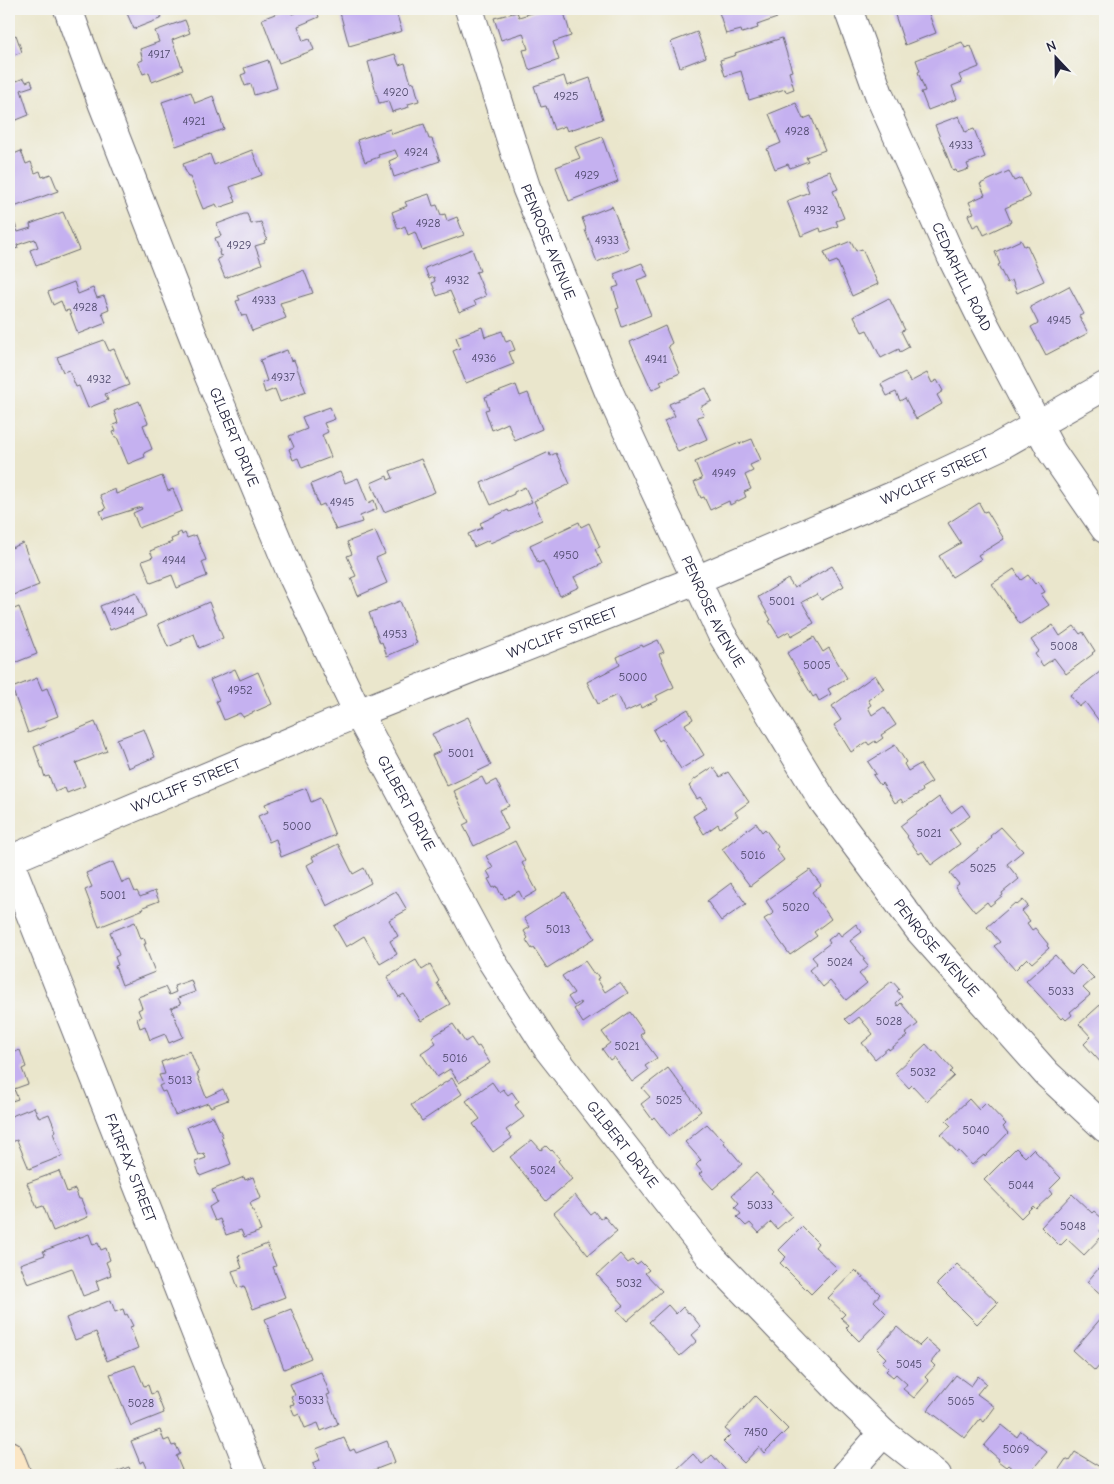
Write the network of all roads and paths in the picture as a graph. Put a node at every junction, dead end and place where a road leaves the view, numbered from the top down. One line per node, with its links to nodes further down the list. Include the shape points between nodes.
1 (68, 9): 8 (street, GILBERT DRIVE, via 208,374 291,574)
2 (469, 9): 7 (street, PENROSE AVENUE, via 526,187 609,392)
3 (848, 9): 5 (street, CEDARHILL ROAD, via 880,97 951,256)
4 (1105, 386): 5 (street, WYCLIFF STREET)
5 (1037, 425): 6 (street, CEDARHILL ROAD); 7 (street, WYCLIFF STREET, via 904,491)
6 (1105, 528)
7 (696, 580): 8 (street, WYCLIFF STREET); 10 (street, PENROSE AVENUE, via 721,633 828,809 919,930 1047,1074)
8 (358, 713): 9 (street, WYCLIFF STREET); 11 (street, GILBERT DRIVE, via 492,960 548,1049 710,1256)
9 (9, 860): 14 (street, FAIRFAX STREET)
10 (1105, 1128)
11 (883, 1433): 15 (street); 16 (street, GILBERT DRIVE)
12 (9, 1455): 13 (street)
13 (17, 1475)
14 (252, 1475)
15 (846, 1475)
16 (937, 1475)

